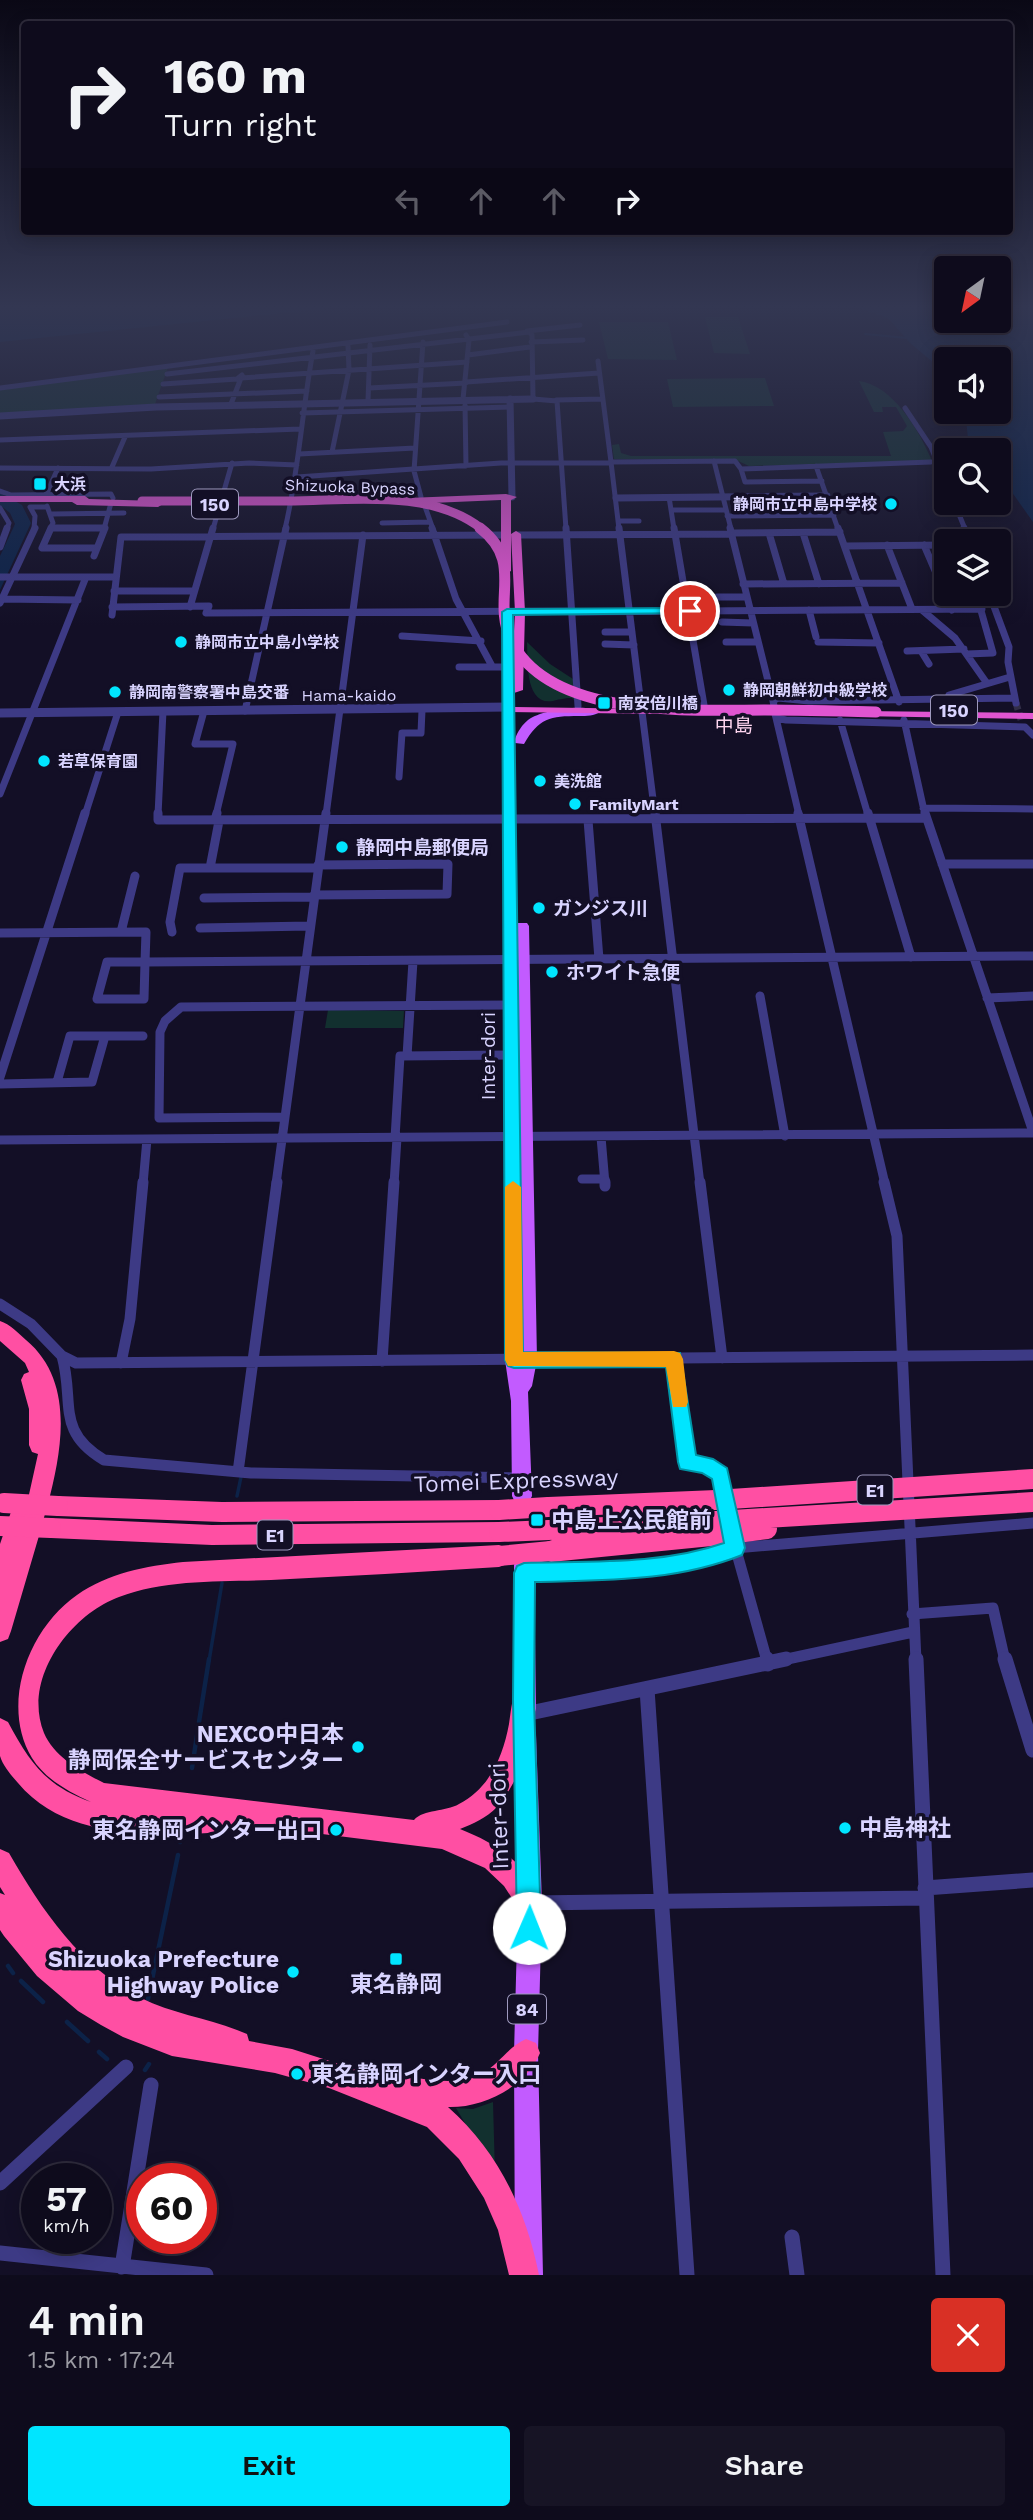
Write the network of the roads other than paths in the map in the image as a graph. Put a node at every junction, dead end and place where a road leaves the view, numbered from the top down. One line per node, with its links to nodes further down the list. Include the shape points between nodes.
1 (49, 413): 10 (street)
2 (302, 413): 11 (street)
3 (341, 413): 15 (street)
4 (418, 413): 14 (street)
5 (465, 413): 25 (street)
6 (510, 413): 22 (street)
7 (557, 413): 23 (street)
8 (605, 413): 19 (street)
9 (908, 413): 17 (street)
10 (0, 416)
11 (300, 429): 12 (street); 16 (street)
12 (125, 437): 13 (street); 27 (street)
13 (0, 440)
14 (415, 448): 15 (street); 31 (street)
15 (332, 452): 16 (street)
16 (299, 454): 24 (street)
17 (934, 454)
18 (714, 461): 19 (street); 30 (street, via 735,461); 38 (street)
19 (611, 462): 23 (street); 40 (street)
20 (931, 462): 26 (street)
21 (232, 463): 24 (street); 27 (street); 45 (street)
22 (510, 463): 23 (street); 25 (street); 39 (street)
23 (561, 463): 68 (street)
24 (298, 465): 32 (street)
25 (466, 466): 31 (street)
26 (816, 466): 30 (street); 33 (street)
27 (112, 467): 29 (street)
28 (0, 468): 29 (street)
29 (58, 468): 35 (street)
30 (741, 468): 33 (street, via 745,482)
31 (414, 471): 32 (street); 41 (street)
32 (296, 477): 42 (street)
33 (822, 481): 36 (street)
34 (0, 491): 35 (street)
35 (46, 495): 46 (street, via 111,494)
36 (827, 496): 38 (street); 52 (street)
37 (669, 497): 38 (street); 40 (street); 48 (street)
38 (722, 497): 50 (street)
39 (508, 498): 41 (highway, 150); 67 (highway, 150)
40 (616, 498): 53 (street)
41 (422, 499): 42 (highway, 150); 55 (street)
42 (291, 500): 45 (highway, 150); 70 (street)
43 (0, 501): 44 (highway, Shizuoka Bypass / 150)
44 (77, 501): 46 (highway, 150); 157 (highway, Shizuoka Bypass / 150, bridge, via 379,501 433,508 471,522 495,540 505,557 510,637 533,667 563,686 604,701 646,708)
45 (220, 501): 46 (highway, 150); 71 (street)
46 (111, 505): 49 (street); 51 (street); 59 (street)
47 (0, 509): 76 (street, via 9,523)
48 (672, 510): 50 (street); 63 (street)
49 (124, 513)
50 (726, 513): 52 (street); 64 (street)
51 (51, 514): 57 (street); 77 (street, via 47,506 30,507 36,525)
52 (834, 515): 62 (street)
53 (619, 521): 54 (street); 69 (street)
54 (639, 521)
55 (430, 522): 56 (street); 66 (street)
56 (382, 523)
57 (51, 528): 58 (street); 78 (street)
58 (78, 528): 59 (street); 79 (street)
59 (105, 528): 80 (street)
60 (769, 533): 61 (street); 64 (street); 91 (street)
61 (803, 533): 62 (street); 87 (street)
62 (840, 533): 75 (street)
63 (676, 534): 64 (street); 69 (street); 112 (street)
64 (731, 534): 90 (street)
65 (363, 535): 66 (street); 70 (street); 114 (street)
66 (434, 535): 67 (street); 115 (street)
67 (512, 535): 68 (street); 109 (highway, 150); 116 (highway, 150)
68 (566, 535): 69 (street); 110 (street)
69 (620, 535): 111 (street)
70 (283, 536): 71 (street); 117 (street)
71 (210, 537): 85 (street, via 121,537); 93 (street)
72 (887, 545): 73 (street); 75 (street); 89 (street)
73 (924, 545): 74 (street); 82 (street)
74 (934, 545)
75 (845, 546): 88 (street)
76 (0, 547)
77 (24, 548): 78 (street); 83 (street)
78 (42, 548): 79 (street)
79 (69, 548): 80 (street)
80 (97, 548): 81 (street)
81 (94, 556)
82 (934, 565)
83 (10, 577): 84 (street); 86 (street); 97 (street)
84 (86, 577): 85 (street); 96 (street)
85 (116, 577): 92 (street)
86 (0, 578)
87 (819, 583): 88 (street); 91 (street)
88 (858, 583): 89 (street); 105 (street)
89 (902, 583): 102 (street)
90 (743, 584): 91 (street); 95 (street)
91 (784, 584)
92 (114, 591): 93 (street); 101 (street, via 112,611)
93 (194, 591): 101 (street)
94 (717, 597): 95 (street)
95 (746, 597): 113 (street)
96 (78, 600): 97 (street); 156 (street)
97 (1, 601)
98 (951, 606): 107 (street)
99 (981, 606): 108 (street)
100 (994, 606): 137 (street, via 1009,647)
101 (190, 607): 117 (street, via 209,606 206,613)
102 (912, 609): 105 (street); 106 (street)
103 (809, 610): 104 (street); 113 (street); 127 (street, via 817,640)
104 (838, 610): 105 (street); 120 (street)
105 (867, 610): 127 (street)
106 (922, 610): 107 (street); 132 (street)
107 (952, 610): 108 (street)
108 (982, 610): 132 (street, via 993,653)
109 (520, 611): 110 (street); 116 (street); 136 (highway, 150)
110 (571, 611): 111 (street); 143 (street)
111 (630, 611): 112 (street); 122 (street)
112 (690, 611): 113 (street); 142 (street)
113 (750, 611): 119 (street)
114 (353, 612): 115 (street); 117 (street); 148 (street)
115 (463, 612): 116 (street); 124 (street)
116 (507, 612): 136 (highway, 150)
117 (267, 613): 152 (street)
118 (722, 622): 119 (street)
119 (752, 622): 126 (street)
120 (842, 623)
121 (605, 632): 122 (street)
122 (632, 632): 129 (street)
123 (402, 636): 124 (street)
124 (481, 641): 135 (street)
125 (726, 642): 126 (street)
126 (757, 642): 147 (street)
127 (879, 643): 140 (street)
128 (605, 644): 129 (street)
129 (634, 645): 146 (street)
130 (907, 651): 131 (street)
131 (921, 651): 132 (street); 133 (street)
132 (965, 652): 138 (street)
133 (929, 664)
134 (459, 667): 135 (street)
135 (492, 667): 136 (street)
136 (512, 669): 141 (highway, 150, via 524,700); 144 (highway, 150)
137 (1010, 677): 138 (street); 139 (street, via 1015,701)
138 (986, 682): 139 (street)
139 (942, 699): 140 (street)
140 (898, 700): 147 (street, via 778,698)
141 (555, 705): 143 (highway, 150); 144 (highway, 150)
142 (704, 705): 146 (highway, 150); 147 (highway, 150)
143 (578, 706): 146 (highway, 150)
144 (513, 708): 145 (street, Hama-kaido); 153 (highway, 150); 161 (main road, Inter-dori); 169 (main road, Inter-dori)
145 (446, 709): 149 (street, Hama-kaido)
146 (641, 709): 147 (highway, 150); 153 (highway, 150); 171 (street)
147 (774, 709): 157 (highway, 150); 158 (street); 166 (street)
148 (338, 710): 149 (street, Hama-kaido); 152 (street, Hama-kaido); 168 (street)
149 (422, 710): 162 (street, via 421,733 402,733)
150 (163, 711): 151 (street, Hama-kaido); 154 (street, Hama-kaido); 172 (street, via 158,820)
151 (204, 711): 152 (street, Hama-kaido); 172 (street, via 195,744 233,744)
152 (245, 711)
153 (628, 711): 161 (main road, via 544,716 528,724)
154 (118, 712): 156 (street, Hama-kaido); 182 (street)
155 (0, 713): 156 (street, Hama-kaido)
156 (33, 713): 163 (street)
157 (1030, 717): 159 (street); 160 (street)
158 (839, 720): 159 (street); 167 (street)
159 (904, 722): 165 (street)
160 (1033, 735)
161 (520, 741): 169 (main road, Inter-dori)
162 (399, 777)
163 (0, 794)
164 (1033, 809): 165 (street)
165 (925, 813): 167 (street); 173 (street)
166 (800, 818): 167 (street); 171 (street); 189 (street)
167 (869, 818): 187 (street)
168 (324, 820): 169 (street); 172 (street); 175 (street)
169 (515, 820): 170 (street); 192 (main road, Inter-dori)
170 (588, 820): 171 (street); 190 (street)
171 (657, 820): 191 (street)
172 (217, 821): 176 (street)
173 (942, 864): 174 (street); 188 (street)
174 (1033, 864)
175 (318, 866): 176 (street); 178 (street); 178 (street, via 448,864 447,894)
176 (209, 868): 184 (street, via 180,868)
177 (135, 876): 183 (street)
178 (314, 896): 179 (street); 180 (street)
179 (204, 898)
180 (309, 926): 181 (street); 193 (street)
181 (200, 928)
182 (47, 932): 183 (street); 185 (street); 206 (street)
183 (121, 932): 195 (street, via 146,932)
184 (172, 932)
185 (0, 933)
186 (1033, 956): 188 (street)
187 (911, 957): 188 (street); 189 (street)
188 (974, 957): 198 (street)
189 (832, 958): 191 (street); 211 (street)
190 (599, 959): 191 (street); 192 (street)
191 (674, 959): 212 (street)
192 (517, 960): 194 (street); 200 (main road, Inter-dori); 216 (main road, Inter-dori)
193 (304, 961): 194 (street); 195 (street); 201 (street)
194 (413, 961): 199 (street)
195 (144, 962): 195 (street, via 144,999 97,999 107,962)
196 (760, 996): 213 (street)
197 (1033, 996): 198 (street)
198 (987, 998): 210 (street)
199 (411, 1005): 200 (street); 201 (street); 205 (street)
200 (512, 1005): 204 (main road, Inter-dori)
201 (299, 1006): 209 (street); 209 (street, via 181,1007 160,1032 159,1118)
202 (105, 1036): 203 (street); 207 (street, via 92,1082); 207 (street, via 70,1036)
203 (143, 1036)
204 (512, 1055): 205 (street); 216 (main road, Inter-dori)
205 (408, 1056): 215 (street, via 400,1056)
206 (0, 1077)
207 (57, 1082): 208 (street)
208 (0, 1084)
209 (284, 1117): 218 (street)
210 (1033, 1133): 211 (street)
211 (874, 1135): 213 (street); 226 (street, via 897,1236)
212 (697, 1136): 213 (street); 214 (street); 227 (street, via 698,1181)
213 (785, 1136)
214 (601, 1137): 216 (street); 220 (street, via 605,1183)
215 (396, 1138): 216 (street); 218 (street); 230 (street)
216 (519, 1138): 229 (main road, Inter-dori)
217 (147, 1139): 218 (street); 219 (street); 232 (street, via 130,1319)
218 (282, 1139): 231 (street)
219 (0, 1140)
220 (582, 1179)
221 (0, 1304): 225 (street, via 31,1324)
222 (0, 1329): 246 (highway, via 37,1368 52,1414 45,1476)
223 (0, 1341): 244 (highway, via 30,1377 40,1425 33,1479)
224 (1033, 1355): 226 (street)
225 (62, 1356): 232 (street, via 76,1363); 233 (street, via 71,1430 83,1449 104,1460)
226 (903, 1357): 227 (street); 241 (street)
227 (722, 1358): 228 (street)
228 (674, 1359): 229 (street); 240 (street, via 687,1462 706,1465 720,1474)
229 (521, 1360): 230 (street); 235 (main road, Inter-dori)
230 (382, 1361): 231 (street)
231 (251, 1362): 232 (street); 233 (street)
232 (121, 1363)
233 (238, 1472): 235 (street)
234 (1033, 1479): 240 (highway, Tomei Expressway / E1, bridge)
235 (522, 1487)
236 (1033, 1502): 240 (highway, E1, bridge)
237 (2, 1503): 240 (highway, Tomei Expressway / E1, bridge, via 222,1512 548,1507)
238 (1033, 1523): 241 (street)
239 (0, 1526): 242 (highway, E1, bridge, via 212,1535 499,1532)
240 (722, 1526): 241 (street); 242 (highway); 243 (street, via 698,1562 633,1569); 248 (street)
241 (912, 1533): 245 (street)
242 (550, 1541): 253 (highway, bridge, via 499,1556 162,1576 126,1583 98,1595 75,1610 53,1634 36,1662 28,1710 32,1737 60,1773 103,1795)
243 (524, 1569): 250 (main road, Inter-dori / 84)
244 (0, 1579)
245 (912, 1614): 247 (street); 252 (street, via 993,1608)
246 (0, 1631)
247 (913, 1632): 248 (street); 257 (street)
248 (768, 1664): 249 (street)
249 (647, 1689): 250 (street); 258 (street)
250 (524, 1707): 254 (highway, via 517,1748 504,1777 471,1814 449,1824); 259 (main road, Inter-dori / 84)
251 (0, 1730): 253 (highway, via 25,1777 67,1808 126,1821)
252 (1033, 1750)
253 (280, 1818): 254 (highway)
254 (386, 1829): 259 (highway, via 470,1844 507,1867)
255 (0, 1862): 262 (highway, via 25,1906 65,1955 117,2000)
256 (1033, 1880): 257 (street)
257 (925, 1893): 258 (street); 275 (street)
258 (661, 1901): 259 (street); 273 (street)
259 (530, 1903): 261 (main road, Inter-dori / 84)
260 (0, 1906): 262 (highway, via 41,1958 111,2017 158,2038)
261 (526, 2053): 264 (highway, via 497,2083 458,2095); 272 (main road, Inter-dori / 84)
262 (273, 2059): 264 (highway)
263 (125, 2067): 266 (street)
264 (340, 2080): 272 (highway, via 419,2108 456,2131 493,2185)
265 (151, 2085): 269 (street)
266 (0, 2183)
267 (792, 2237): 274 (street)
268 (0, 2253): 270 (street)
269 (122, 2267): 270 (street); 271 (street)
270 (66, 2269)
271 (206, 2275)
272 (526, 2275)
273 (687, 2275)
274 (797, 2275)
275 (943, 2275)

